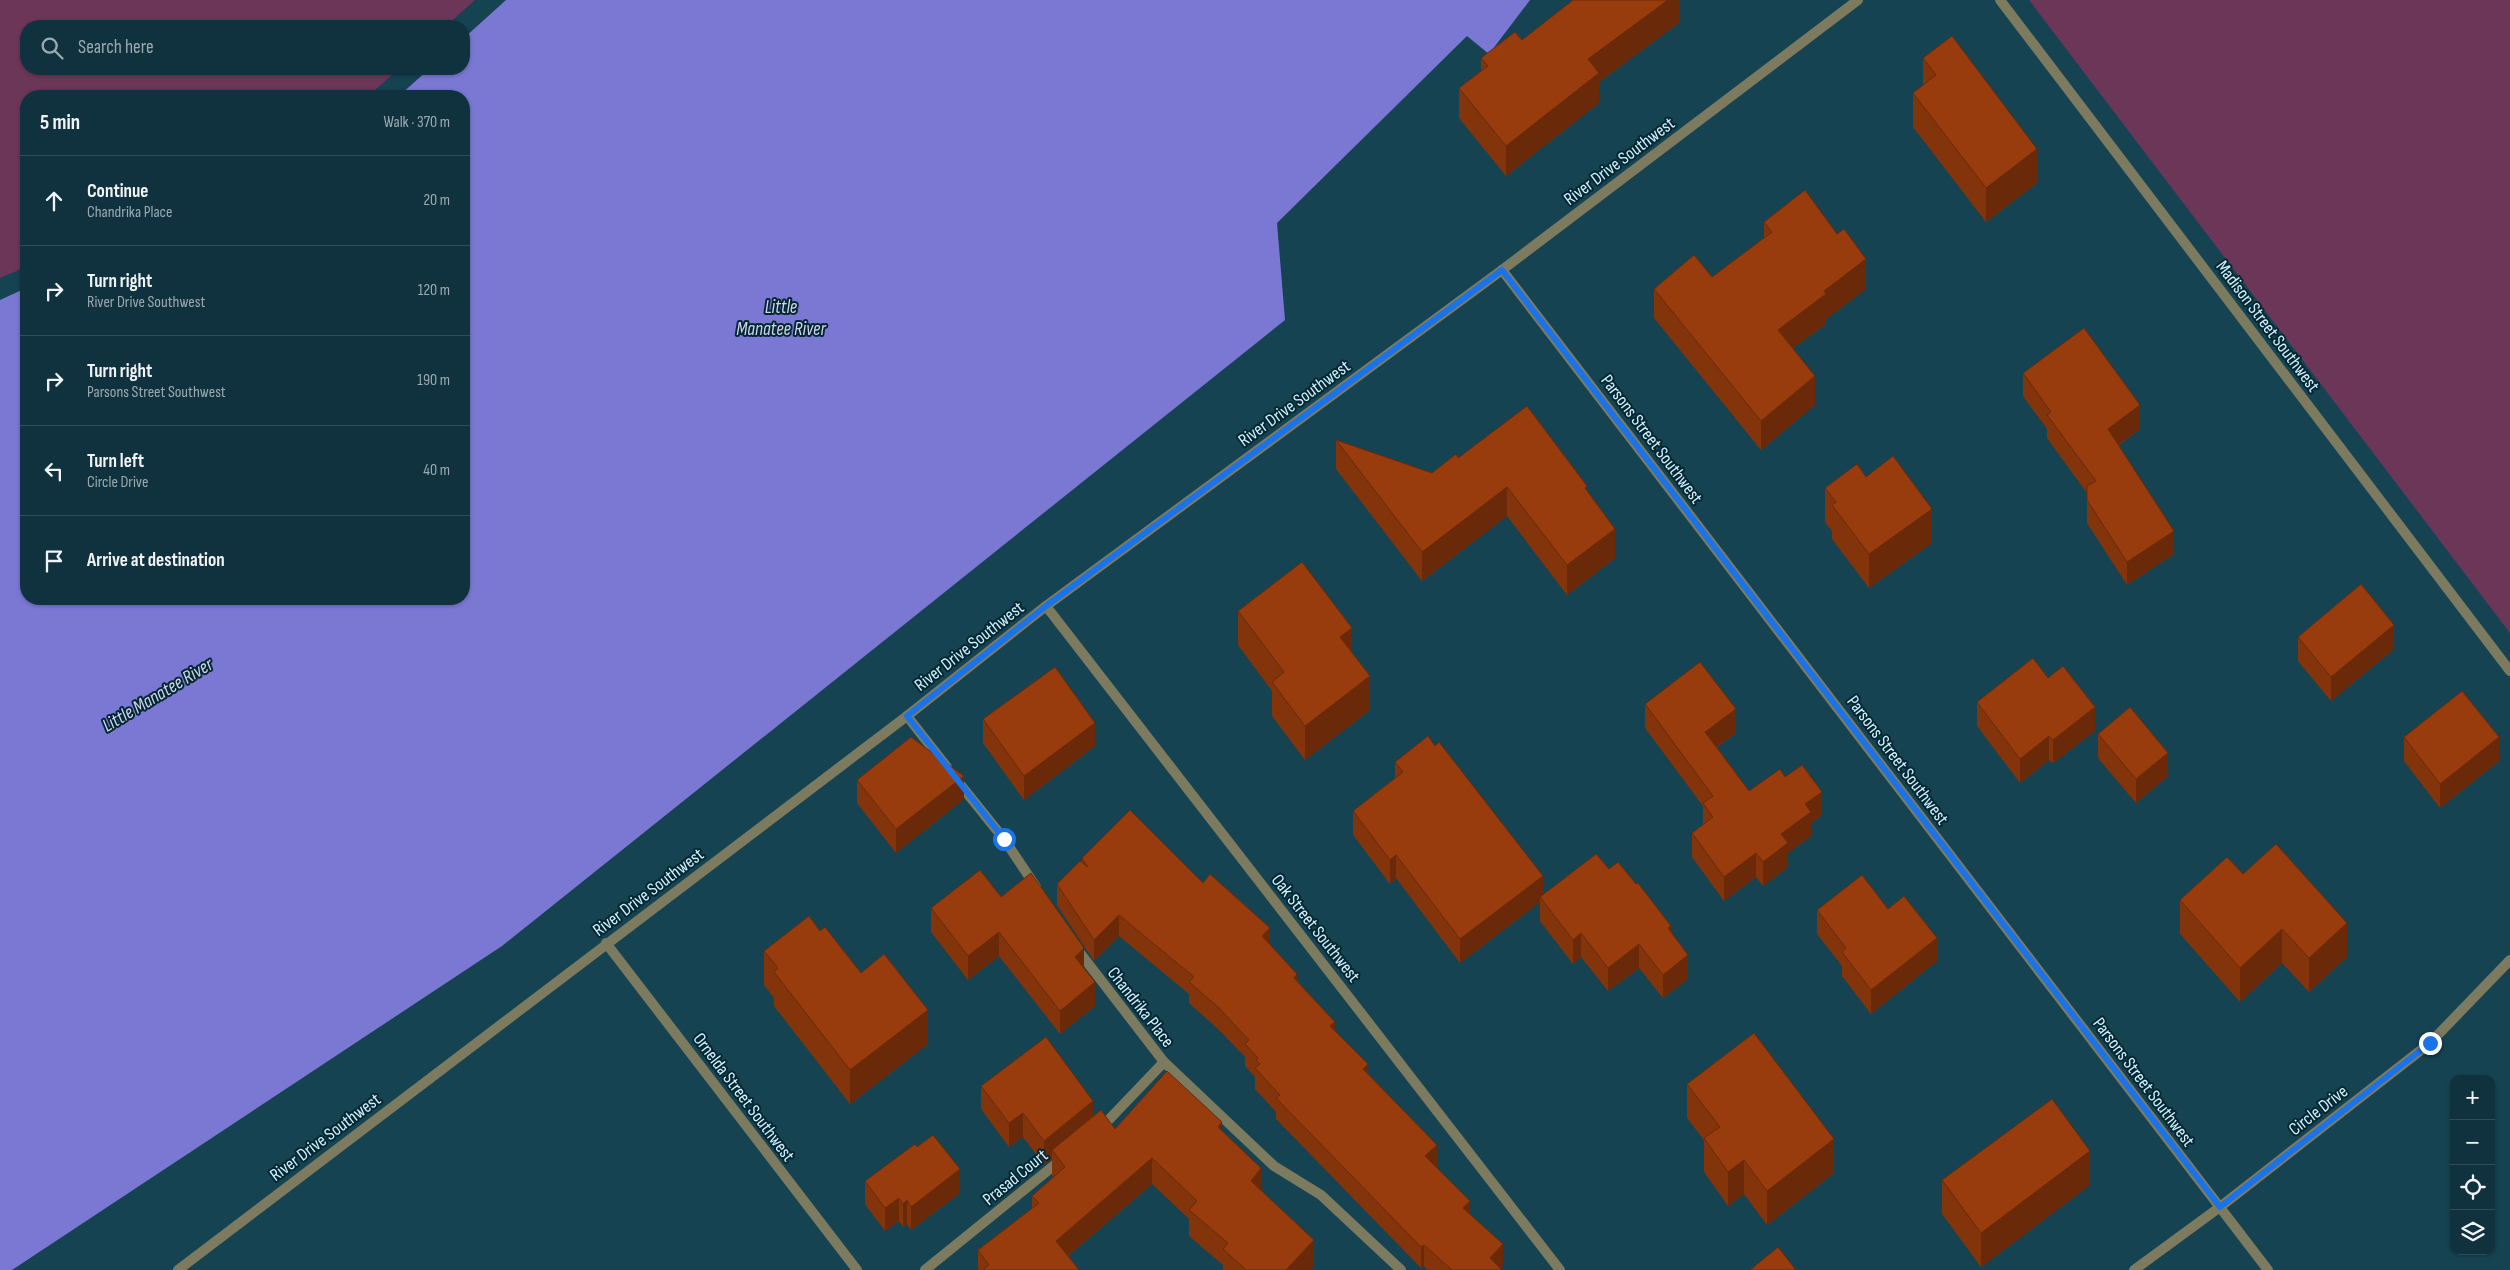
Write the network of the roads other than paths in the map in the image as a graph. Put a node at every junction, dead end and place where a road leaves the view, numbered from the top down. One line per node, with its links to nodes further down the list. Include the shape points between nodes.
1 (1858, 0): 3 (street, River Drive Southwest)
2 (2000, 0): 5 (street, Madison Street Southwest)
3 (1502, 270): 4 (street, River Drive Southwest); 14 (street, Parsons Street Southwest)
4 (1046, 606): 6 (street, River Drive Southwest); 19 (street, Oak Street Southwest)
5 (2510, 671)
6 (907, 716): 7 (street, via 1004,839); 9 (street, River Drive Southwest)
7 (1042, 896)
8 (1069, 936): 11 (street, Chandrika Place)
9 (606, 943): 15 (street, River Drive Southwest); 16 (street, Ornelda Street Southwest)
10 (2510, 960): 14 (street, Circle Drive, via 2430,1043)
11 (1164, 1062): 12 (street); 18 (street, Chandrika Place, via 1274,1166 1321,1195)
12 (1090, 1137)
13 (1068, 1155): 17 (street, Prasad Court)
14 (2220, 1207): 20 (street, Circle Drive); 21 (street, Parsons Street Southwest)
15 (178, 1270)
16 (857, 1270)
17 (925, 1270)
18 (1400, 1270)
19 (1560, 1270)
20 (2134, 1270)
21 (2268, 1270)

